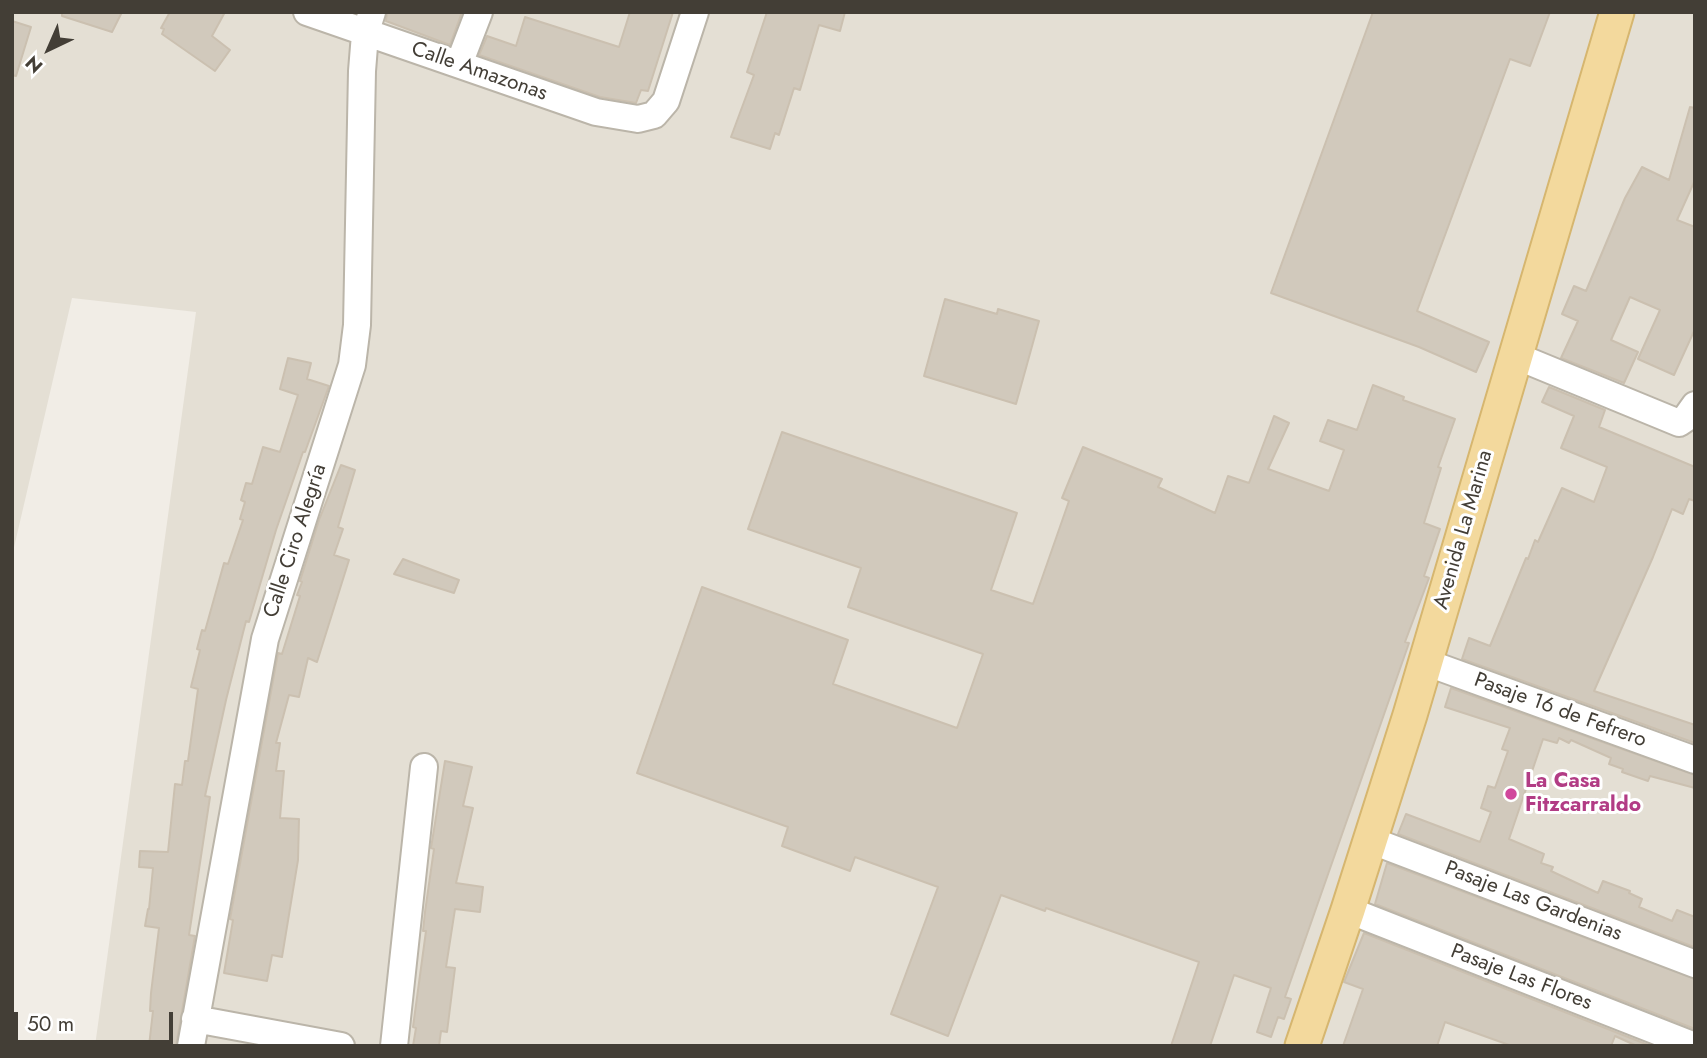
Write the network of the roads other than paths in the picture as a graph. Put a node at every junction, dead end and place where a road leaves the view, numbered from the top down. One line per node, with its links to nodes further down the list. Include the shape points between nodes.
1 (307, 12): 5 (street, Calle Amazonas)
2 (480, 12): 6 (street)
3 (695, 12): 6 (street, Calle Amazonas, via 666,101 654,115 638,119 596,112)
4 (1617, 12): 7 (main road, Avenida La Marina)
5 (368, 23): 6 (street, Calle Amazonas); 15 (street, Calle Ciro Alegría, via 352,365 265,639)
6 (459, 64)
7 (1516, 356): 8 (street, via 1679,423); 9 (main road, Avenida La Marina)
8 (1695, 405)
9 (1425, 662): 10 (street, Pasaje 16 de Fefrero); 12 (main road, Avenida La Marina)
10 (1695, 761)
11 (424, 767): 19 (street)
12 (1370, 840): 13 (main road, Avenida La Marina); 14 (street, Pasaje Las Gardenias)
13 (1348, 910): 16 (street, Pasaje Las Flores); 20 (main road, Avenida La Marina)
14 (1695, 964)
15 (195, 1019): 17 (street, Calle Ciro Alegría); 18 (street)
16 (1695, 1045)
17 (191, 1046)
18 (341, 1046)
19 (394, 1046)
20 (1302, 1046)

